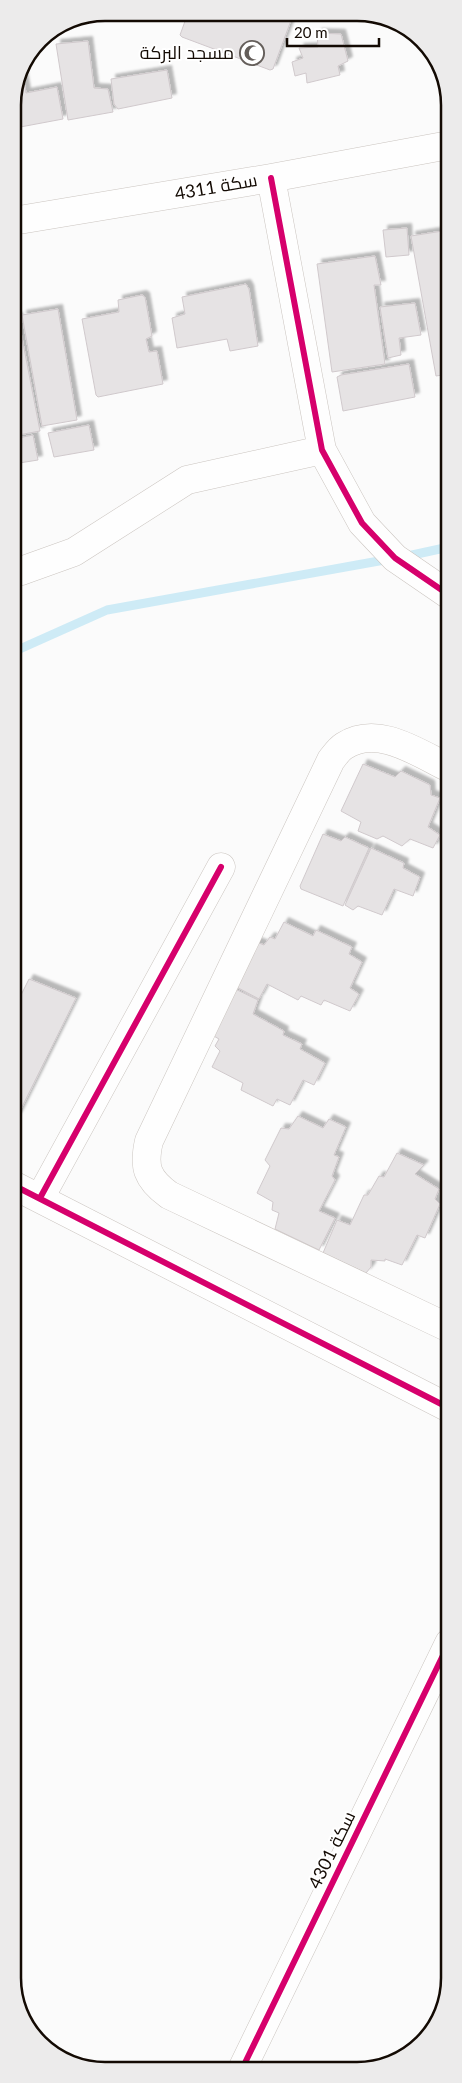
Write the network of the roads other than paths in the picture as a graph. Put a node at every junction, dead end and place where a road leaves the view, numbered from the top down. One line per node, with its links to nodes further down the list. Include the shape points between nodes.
1 (441, 146): 2 (street, سكة 4311)
2 (271, 178): 3 (street, سكة 4311); 4 (street)
3 (21, 220)
4 (322, 450): 5 (street, via 187,480 74,552); 6 (street, via 362,523 395,558)
5 (21, 571)
6 (441, 590)
7 (441, 764): 11 (street, via 396,742 378,737 360,738 343,746 331,760 149,1141 145,1157 148,1172 156,1185 169,1195)
8 (221, 867): 10 (street)
9 (21, 1189): 10 (street)
10 (40, 1198): 12 (street)
11 (441, 1324)
12 (441, 1404)
13 (441, 1659): 14 (street, سكة 4301)
14 (245, 2062)

